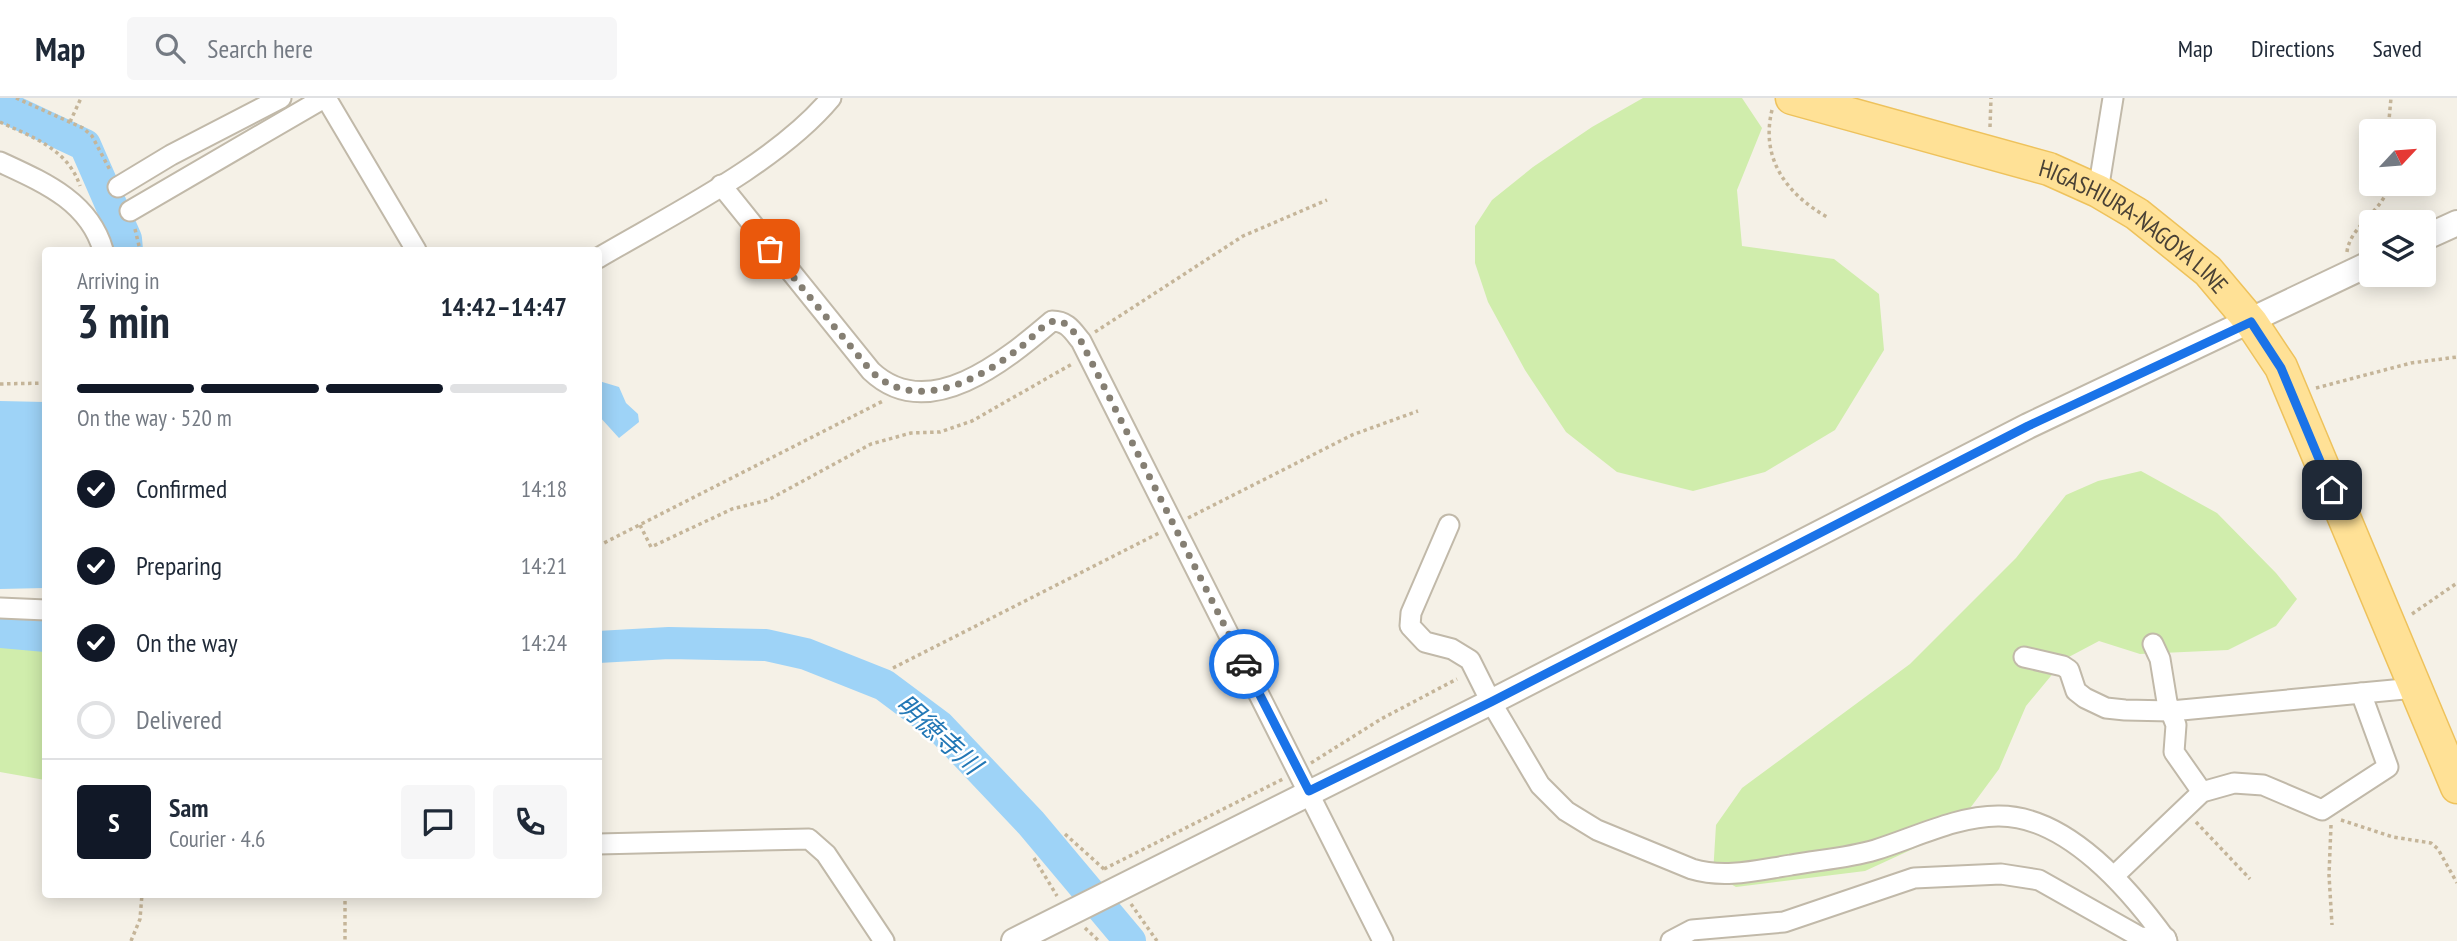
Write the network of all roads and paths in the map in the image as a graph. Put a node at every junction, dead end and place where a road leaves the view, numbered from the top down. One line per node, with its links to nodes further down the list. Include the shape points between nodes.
1 (16, 98): 13 (path)
2 (81, 98): 13 (path)
3 (281, 98): 17 (street)
4 (325, 98): 21 (street); 28 (street)
5 (831, 98): 16 (street, via 793,135)
6 (1774, 98): 22 (path, via 1767,134 1769,152 1795,194)
7 (1792, 98): 14 (main road, HIGASHIURA-NAGOYA LINE)
8 (1991, 98): 14 (path)
9 (2113, 98): 18 (street)
10 (2391, 98): 11 (path)
11 (2389, 119)
12 (0, 122): 20 (path, via 46,143 64,158 80,185)
13 (70, 122): 17 (path, via 92,136)
14 (1987, 151): 18 (main road, HIGASHIURA-NAGOYA LINE, via 2049,169)
15 (0, 162): 20 (street, via 45,183)
16 (721, 185): 29 (street); 37 (street, via 871,371)
17 (118, 187)
18 (2098, 191): 32 (main road, HIGASHIURA-NAGOYA LINE, via 2137,214 2208,271)
19 (1326, 200): 33 (path, via 1243,236)
20 (78, 206): 26 (street)
21 (130, 211): 27 (path)
22 (1829, 218)
23 (2457, 223): 25 (street)
24 (2359, 231): 30 (path, via 2347,247)
25 (2436, 233)
26 (102, 247)
27 (139, 247)
28 (414, 247)
29 (602, 256)
30 (2359, 265)
31 (2359, 269): 32 (street)
32 (2251, 322): 38 (main road, HIGASHIURA-NAGOYA LINE); 53 (street, via 2028,426)
33 (1084, 347): 37 (street, via 1062,321 1052,321 1004,359 959,384 937,391); 40 (path, via 1033,388 972,421 940,432 901,435 871,444 768,500 732,509 651,547); 42 (street)
34 (2457, 357): 38 (path, via 2399,366)
35 (42, 383): 36 (path)
36 (0, 384)
37 (894, 387): 40 (path, via 885,400)
38 (2293, 396): 47 (main road, HIGASHIURA-NAGOYA LINE)
39 (1418, 411): 42 (path, via 1352,435)
40 (640, 525): 43 (path)
41 (1449, 525): 53 (street, via 1411,613 1410,626 1425,642 1452,649 1470,660)
42 (1174, 526): 50 (path); 56 (street)
43 (602, 544)
44 (2457, 583): 47 (path)
45 (0, 608): 46 (street)
46 (42, 610)
47 (2392, 632): 51 (main road, HIGASHIURA-NAGOYA LINE)
48 (2153, 645): 54 (street)
49 (2024, 657): 54 (street, via 2063,666 2076,691 2106,708)
50 (893, 668)
51 (2415, 688): 52 (street); 55 (main road, HIGASHIURA-NAGOYA LINE)
52 (2361, 693): 54 (street); 57 (street, via 2388,768 2322,810 2263,785 2234,783)
53 (1491, 702): 56 (street); 60 (street, via 1540,785 1566,811 1645,851 1708,874 1735,874 1863,853 1975,818 2000,816 2020,819 2067,840)
54 (2171, 711): 57 (street, via 2176,725 2174,752)
55 (2457, 787)
56 (1309, 791): 70 (street); 71 (street)
57 (2203, 792): 58 (street)
58 (2184, 810): 60 (street); 61 (path)
59 (602, 844): 69 (street, via 809,839 826,854)
60 (2114, 876): 66 (street)
61 (2250, 879)
62 (2457, 883): 65 (path, via 2431,843 2332,819)
63 (142, 898): 67 (path)
64 (345, 898): 68 (path)
65 (2332, 925)
66 (2166, 940): 72 (street, via 2140,937 2039,880 2001,874 1914,878 1784,922 1692,930)
67 (131, 941)
68 (345, 941)
69 (884, 941)
70 (1014, 941)
71 (1383, 941)
72 (1671, 941)

